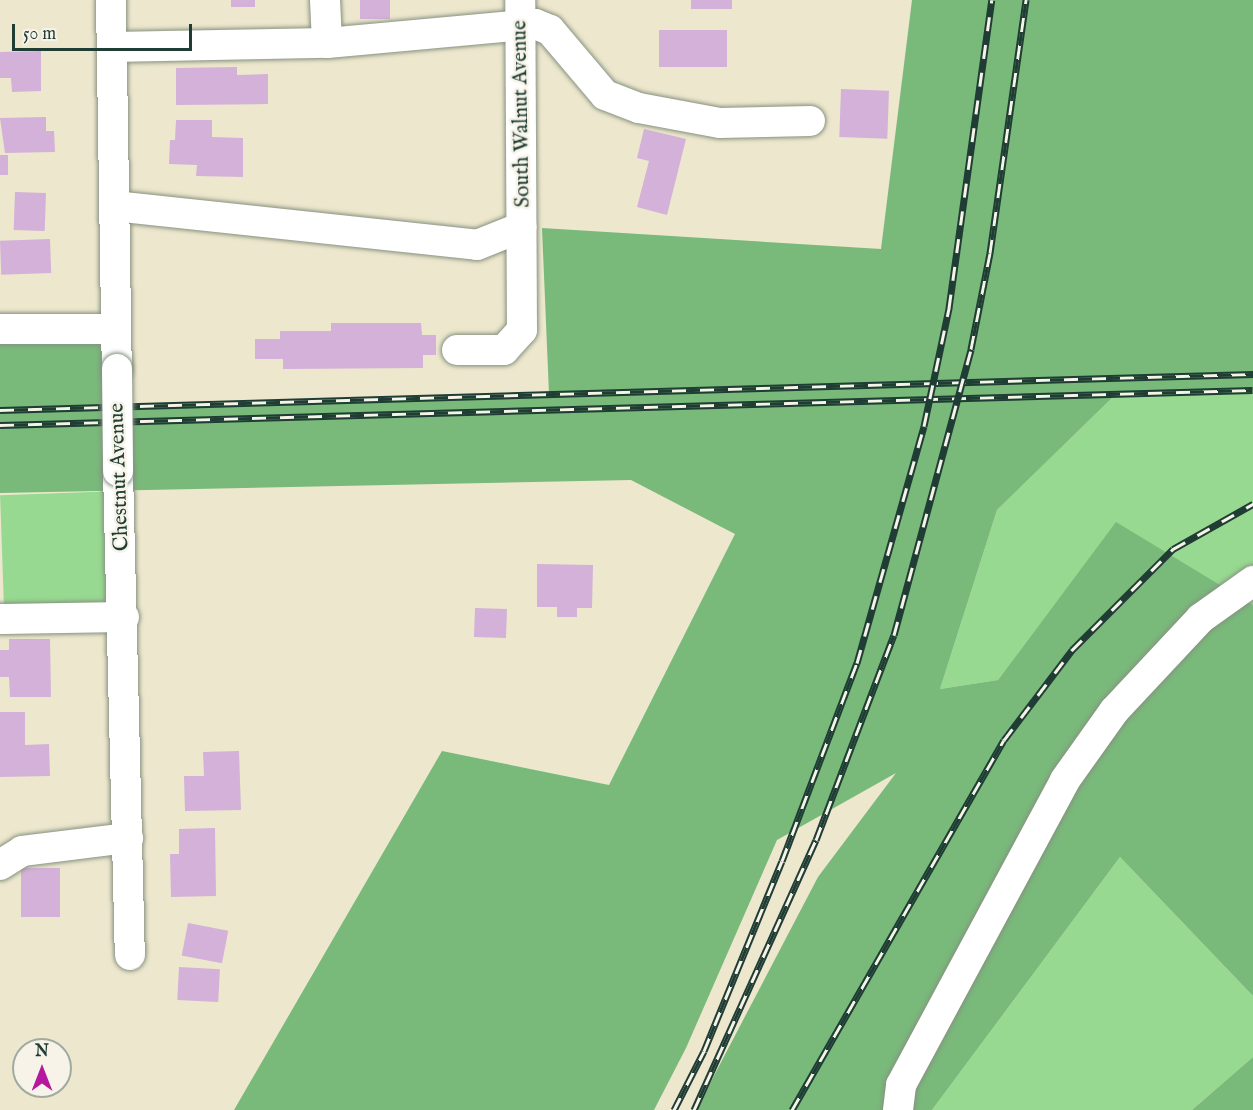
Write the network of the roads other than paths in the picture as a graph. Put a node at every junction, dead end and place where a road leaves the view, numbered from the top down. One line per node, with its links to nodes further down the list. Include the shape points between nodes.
1 (111, 0): 5 (street, Chestnut Avenue)
2 (325, 0): 4 (street)
3 (521, 12): 4 (street); 6 (street, via 550,30 605,95 639,108 720,123); 8 (street, South Walnut Avenue)
4 (327, 43): 5 (street)
5 (112, 47): 7 (street, Chestnut Avenue)
6 (810, 121)
7 (114, 206): 8 (street, via 477,245); 10 (street, Chestnut Avenue)
8 (522, 227): 11 (street, South Walnut Avenue, via 522,330 504,350)
9 (0, 329): 10 (street)
10 (116, 329): 13 (street, Chestnut Avenue, bridge)
11 (457, 350)
12 (1253, 581): 18 (street, via 1201,618 1114,711 1065,780 901,1084)
13 (124, 617): 14 (street); 15 (street, Chestnut Avenue)
14 (0, 619)
15 (128, 838): 16 (street, via 22,851); 17 (street, Chestnut Avenue)
16 (0, 865)
17 (130, 955)
18 (898, 1110)

